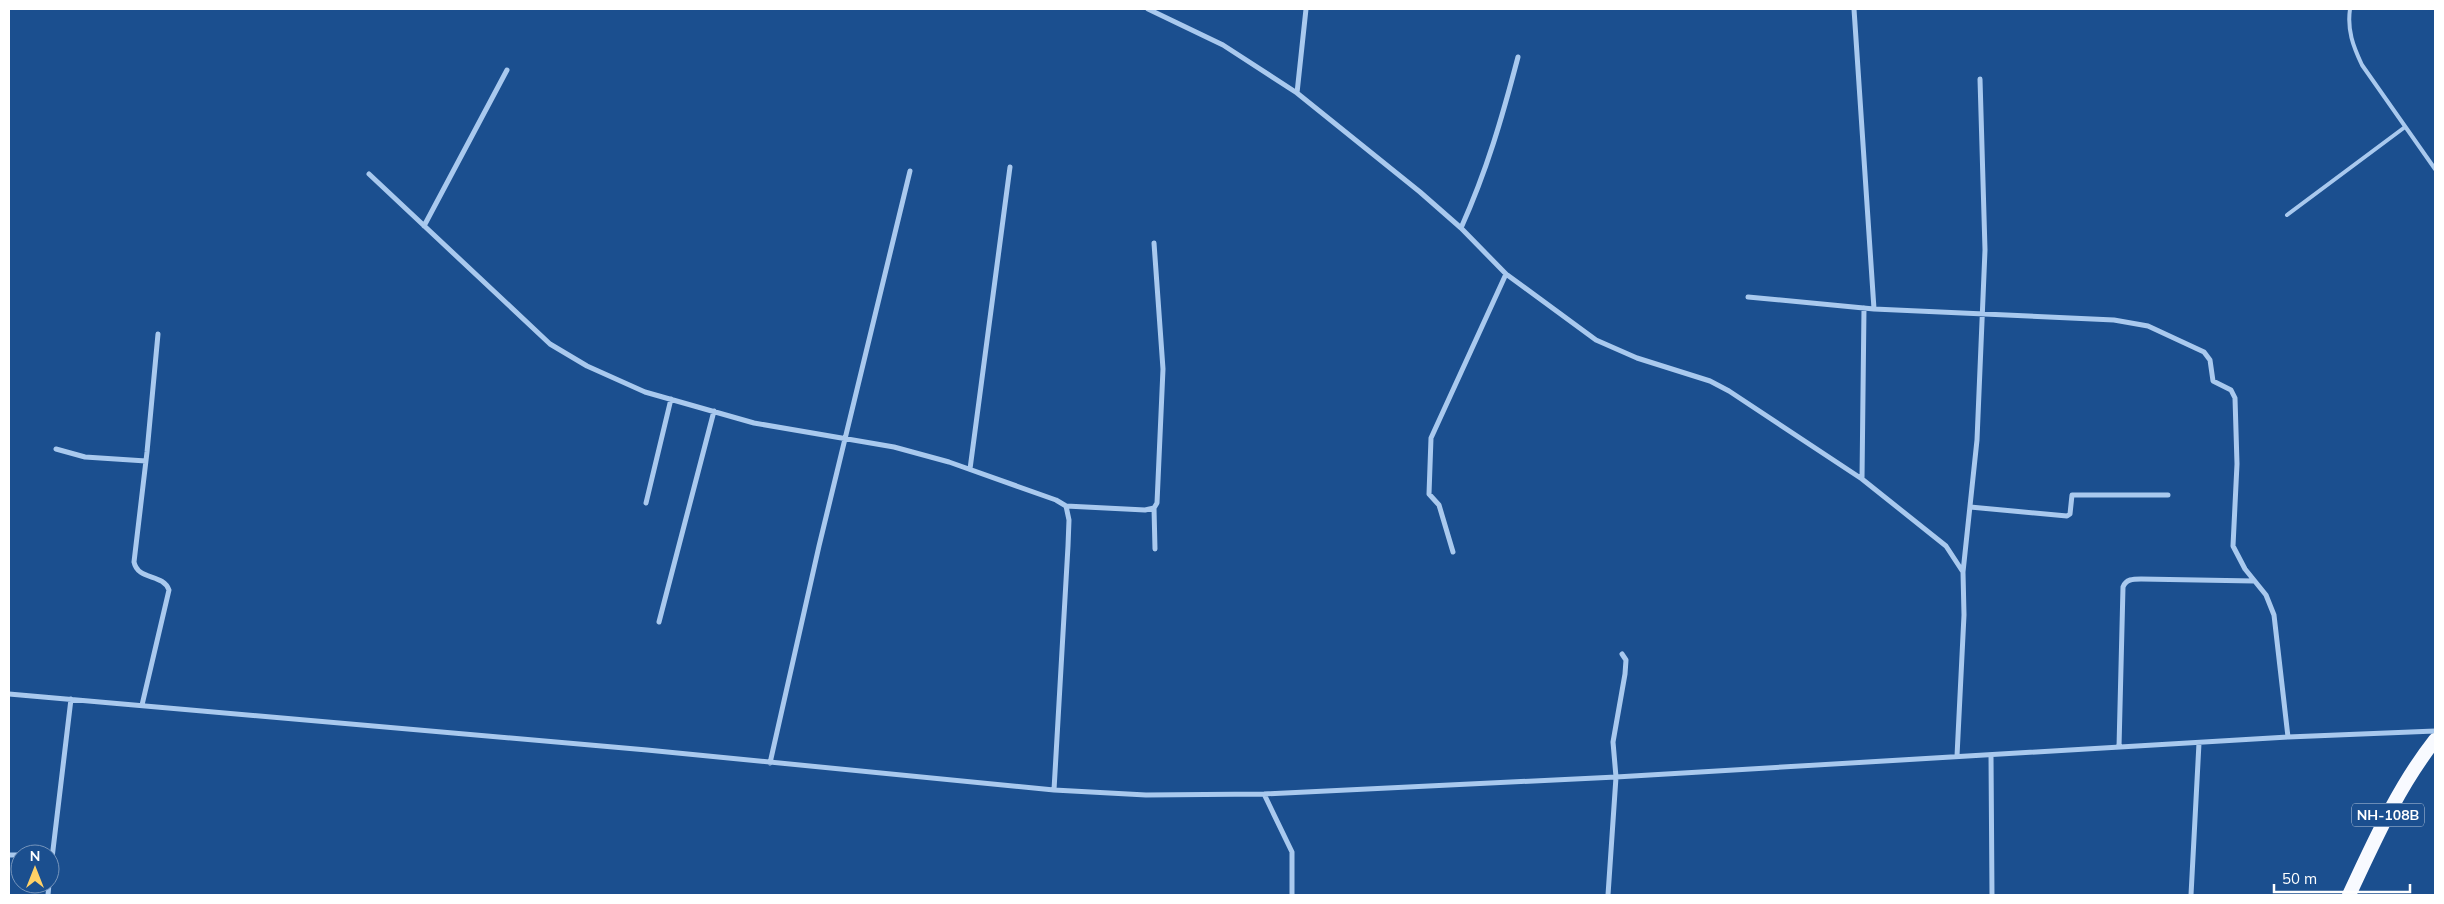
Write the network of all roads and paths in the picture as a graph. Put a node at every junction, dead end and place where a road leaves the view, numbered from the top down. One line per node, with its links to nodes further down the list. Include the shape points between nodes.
1 (1148, 9): 8 (street, via 1223,45)
2 (1306, 9): 8 (street)
3 (1854, 9): 21 (street)
4 (2350, 9): 9 (lane, via 2353,46)
5 (1518, 57): 16 (street, via 1482,183)
6 (506, 70): 15 (street)
7 (1980, 79): 22 (street, via 1985,250)
8 (1297, 93): 16 (street)
9 (2406, 127): 11 (lane); 14 (lane)
10 (1010, 167): 29 (street)
11 (2435, 169)
12 (910, 172): 26 (street)
13 (369, 174): 15 (street)
14 (2286, 215)
15 (424, 226): 24 (street, via 550,344 587,366 645,392)
16 (1461, 228): 18 (street)
17 (1154, 243): 35 (street, via 1163,369 1158,497)
18 (1506, 274): 30 (street, via 1596,340 1638,358 1710,381); 37 (street, via 1431,438 1428,494 1439,505)
19 (1748, 297): 20 (street)
20 (1864, 308): 21 (street); 30 (street)
21 (1874, 309): 22 (street)
22 (1982, 315): 34 (street, via 1977,440); 39 (street, via 2122,321 2148,326 2208,356 2213,381 2231,390 2235,398 2238,464 2233,546 2236,556)
23 (158, 334): 28 (street)
24 (671, 399): 25 (street); 32 (street)
25 (714, 411): 26 (street, via 754,423); 40 (street)
26 (846, 439): 29 (street, via 894,447); 52 (street, via 818,546)
27 (56, 449): 28 (street, via 84,457)
28 (146, 461): 44 (street, via 135,568 141,574 162,581 169,590)
29 (970, 469): 33 (street)
30 (1862, 479): 38 (street, via 1946,546)
31 (2168, 495): 34 (street, via 2072,495 2067,516)
32 (646, 503)
33 (1066, 506): 35 (street); 54 (street, via 1068,546)
34 (1970, 507): 38 (street)
35 (1154, 508): 36 (street)
36 (1155, 549)
37 (1453, 552)
38 (1962, 572): 51 (street, via 1964,615)
39 (2254, 581): 46 (street, via 2266,595 2274,615); 49 (street, via 2141,579 2125,582)
40 (660, 622)
41 (1622, 654): 53 (street, via 1626,660 1625,674 1613,742)
42 (9, 694): 43 (street)
43 (71, 699): 44 (street); 56 (street)
44 (142, 705): 52 (street)
45 (2435, 731): 46 (street)
46 (2288, 737): 48 (street)
47 (2435, 740): 61 (highway, NH-108B, via 2397,796)
48 (2199, 743): 49 (street); 60 (street)
49 (2118, 747): 50 (street)
50 (1991, 755): 51 (street); 59 (street)
51 (1957, 756): 53 (street)
52 (770, 763): 54 (street)
53 (1616, 777): 55 (street); 58 (street)
54 (1054, 790): 55 (street, via 1146,795)
55 (1264, 794): 57 (street, via 1292,852)
56 (53, 844)
57 (1292, 895)
58 (1608, 895)
59 (1992, 895)
60 (2191, 895)
61 (2349, 895)

